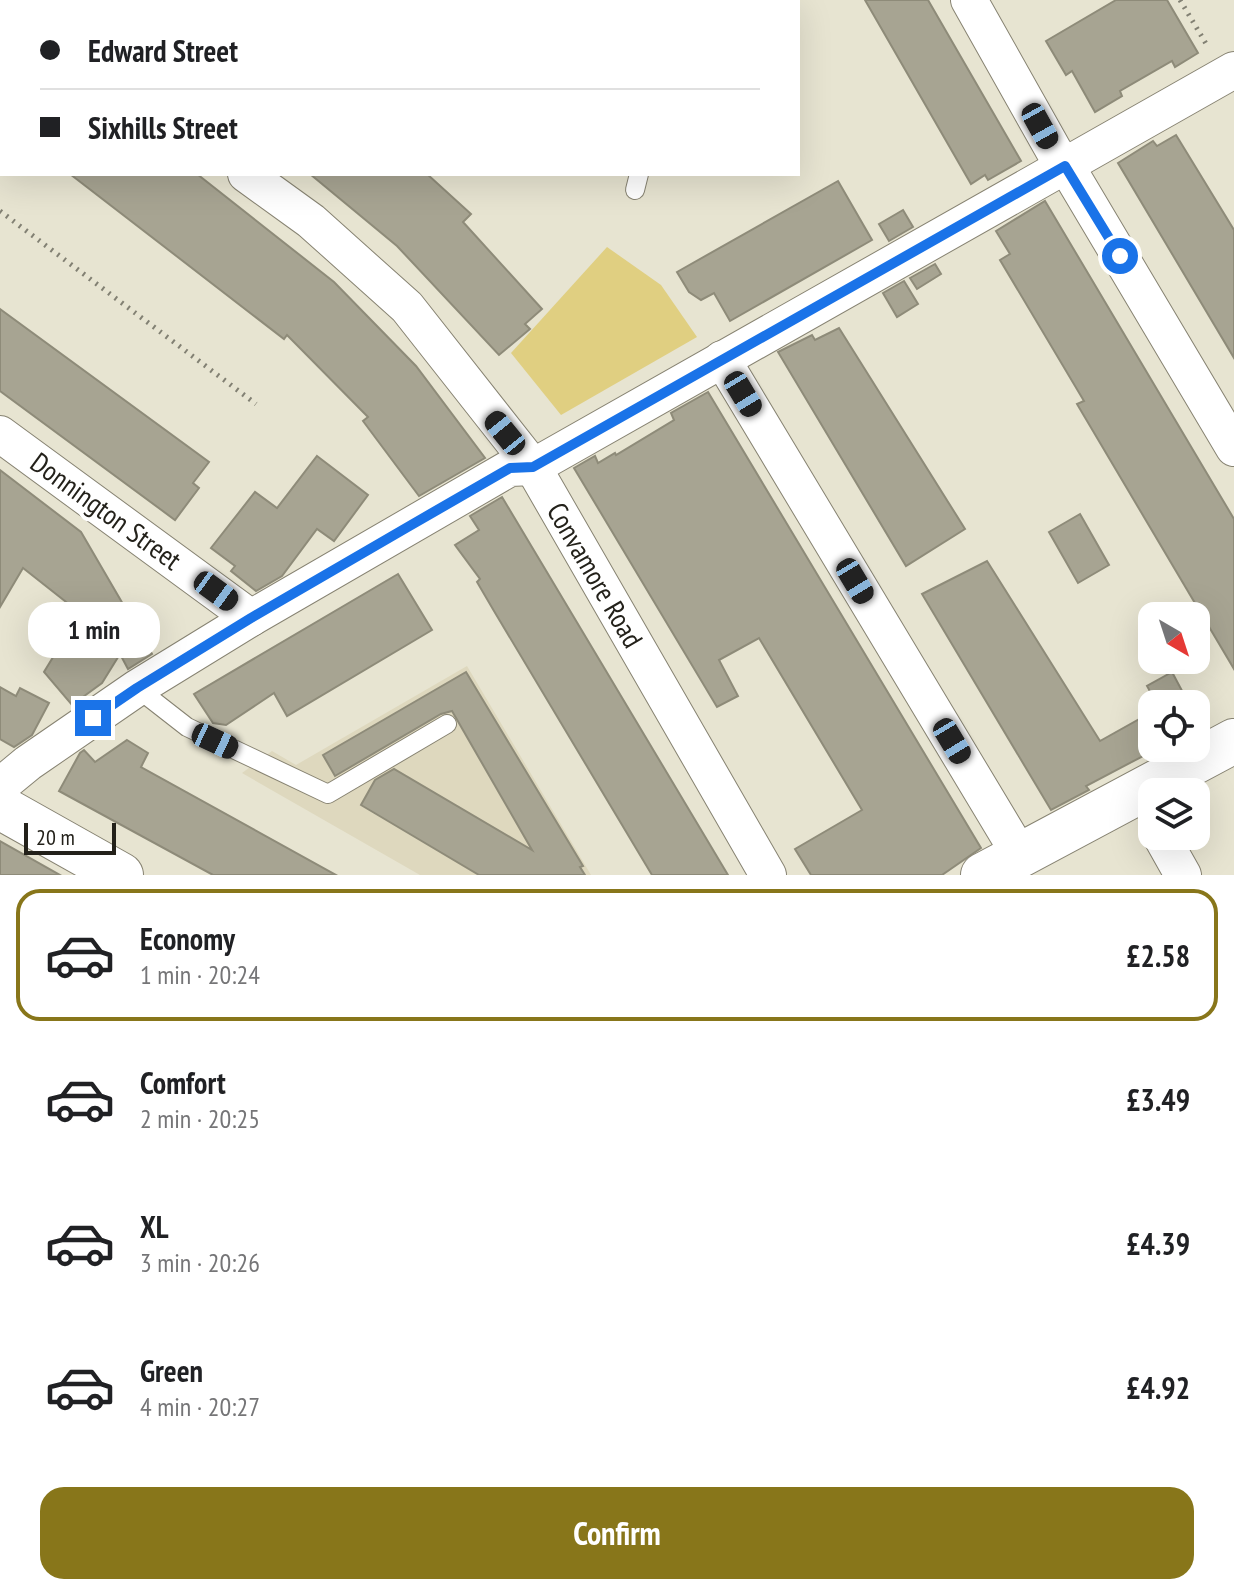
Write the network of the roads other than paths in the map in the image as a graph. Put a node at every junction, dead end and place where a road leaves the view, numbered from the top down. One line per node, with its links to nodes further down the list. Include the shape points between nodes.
1 (969, 0): 3 (street)
2 (1230, 73): 3 (street)
3 (1065, 166): 5 (street); 7 (street)
4 (249, 176): 8 (street, Convamore Road, via 311,221 407,307)
5 (722, 359): 8 (street); 18 (street)
6 (0, 434): 9 (street, Donnington Street)
7 (1234, 448)
8 (533, 467): 9 (street, via 510,468); 20 (street, Convamore Road)
9 (251, 618): 10 (street)
10 (137, 688): 11 (lane, via 187,727 328,794); 14 (street)
11 (447, 724)
12 (1234, 741): 13 (street)
13 (1184, 778)
14 (0, 786)
15 (0, 807): 19 (street)
16 (1138, 810): 18 (street)
17 (1169, 850): 21 (street)
18 (1002, 865)
19 (121, 875)
20 (768, 875)
21 (1183, 875)

